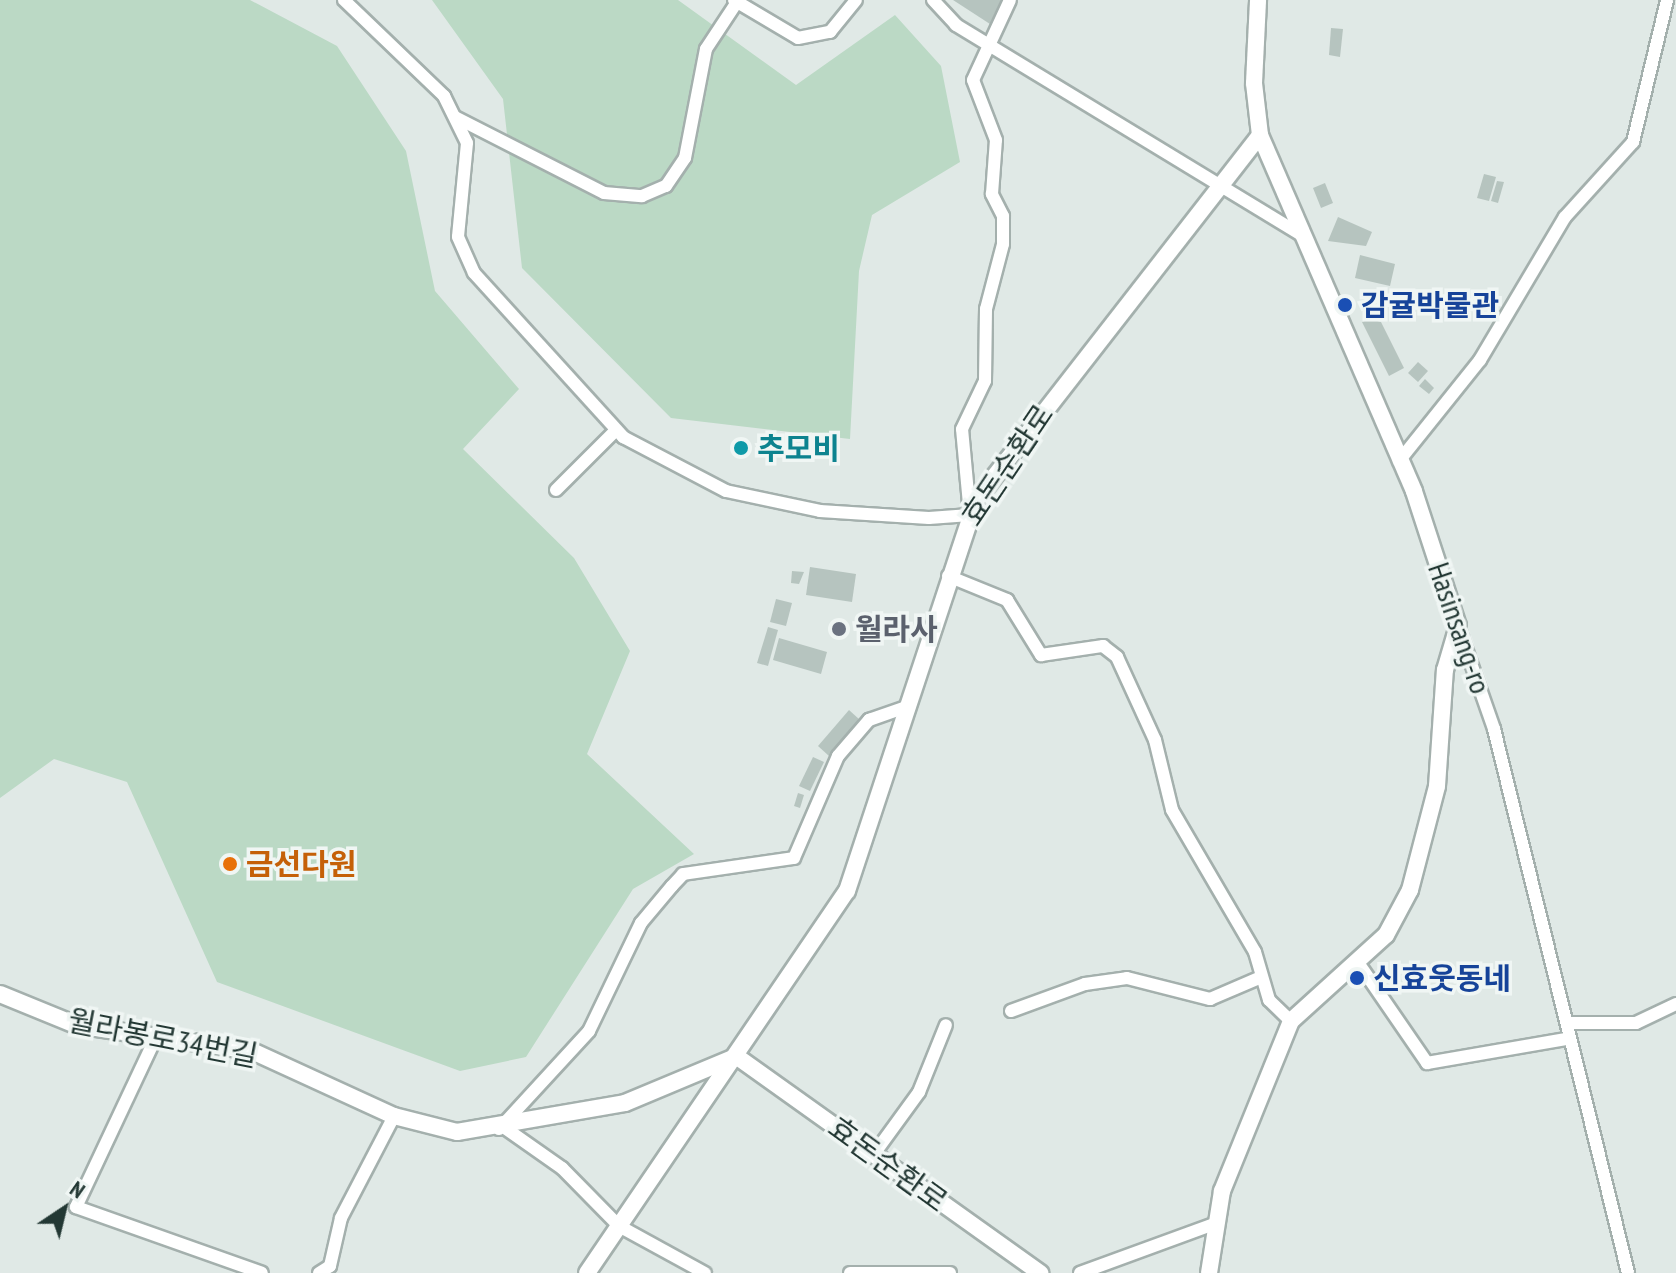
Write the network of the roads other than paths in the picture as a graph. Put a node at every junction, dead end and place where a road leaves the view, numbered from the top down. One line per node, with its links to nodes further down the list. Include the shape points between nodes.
1 (344, 0): 9 (street, via 444,96)
2 (856, 0): 7 (street, via 830,32 798,38)
3 (933, 0): 8 (street)
4 (1010, 0): 8 (street)
5 (1258, 0): 10 (street, Hasinsang-ro, via 1254,83)
6 (1667, 0): 14 (street, via 1633,142 1565,217 1480,360)
7 (736, 1): 9 (street, via 706,49 685,158 666,186 642,196 604,193)
8 (989, 44): 11 (street); 16 (street, via 973,80 996,140 992,194 1003,216 1003,244 986,309 985,381 962,429)
9 (454, 116): 13 (street, via 467,143 458,237 474,273)
10 (1260, 135): 11 (street, 효돈순환로); 12 (street, Hasinsang-ro)
11 (1223, 183): 12 (street); 16 (street, 효돈순환로, via 1014,445)
12 (1300, 234): 14 (street, Hasinsang-ro)
13 (616, 430): 15 (street); 16 (street, via 726,491 820,511)
14 (1399, 461): 18 (street, Hasinsang-ro)
15 (556, 490)
16 (970, 515): 17 (street, 효돈순환로)
17 (948, 576): 19 (street, 효돈순환로); 21 (street, via 1007,600 1041,655 1103,646 1117,657 1155,740 1172,810 1239,920)
18 (1458, 626): 20 (street, via 1445,670 1437,786 1410,890 1386,935); 26 (street, Hasinsang-ro, via 1494,729)
19 (909, 706): 30 (street, 효돈순환로, via 847,891); 32 (street, via 869,720 838,756 794,858 683,874 641,923 589,1031)
20 (1357, 961): 25 (street); 29 (street, via 1427,1063)
21 (1259, 978): 24 (street, via 1232,983 1210,999 1127,978 1085,984); 25 (street)
22 (0, 994): 28 (street, 월라봉로34번길, via 76,1025)
23 (1676, 1004): 26 (street, via 1636,1023)
24 (1011, 1011)
25 (1291, 1021): 34 (street, via 1222,1191)
26 (1567, 1023): 29 (street, Hasinsang-ro)
27 (946, 1025): 33 (street, via 919,1092)
28 (156, 1037): 31 (street, 월라봉로34번길, via 252,1051); 37 (street, via 76,1207)
29 (1566, 1039): 45 (street, Hasinsang-ro)
30 (736, 1056): 32 (street, 월라봉로34번길, via 625,1103); 33 (street, 효돈순환로); 35 (street, 효돈순환로)
31 (394, 1116): 32 (street, 월라봉로34번길, via 457,1132); 38 (street, via 341,1218 330,1266)
32 (502, 1128): 35 (street, via 562,1168)
33 (874, 1154): 36 (street, 효돈순환로)
34 (1217, 1223): 43 (street); 44 (street)
35 (619, 1226): 39 (street, 효돈순환로); 40 (street)
36 (1034, 1271)
37 (262, 1273)
38 (319, 1273)
39 (587, 1273)
40 (705, 1273)
41 (850, 1273): 42 (street)
42 (950, 1273)
43 (1080, 1273)
44 (1209, 1273)
45 (1628, 1273)

